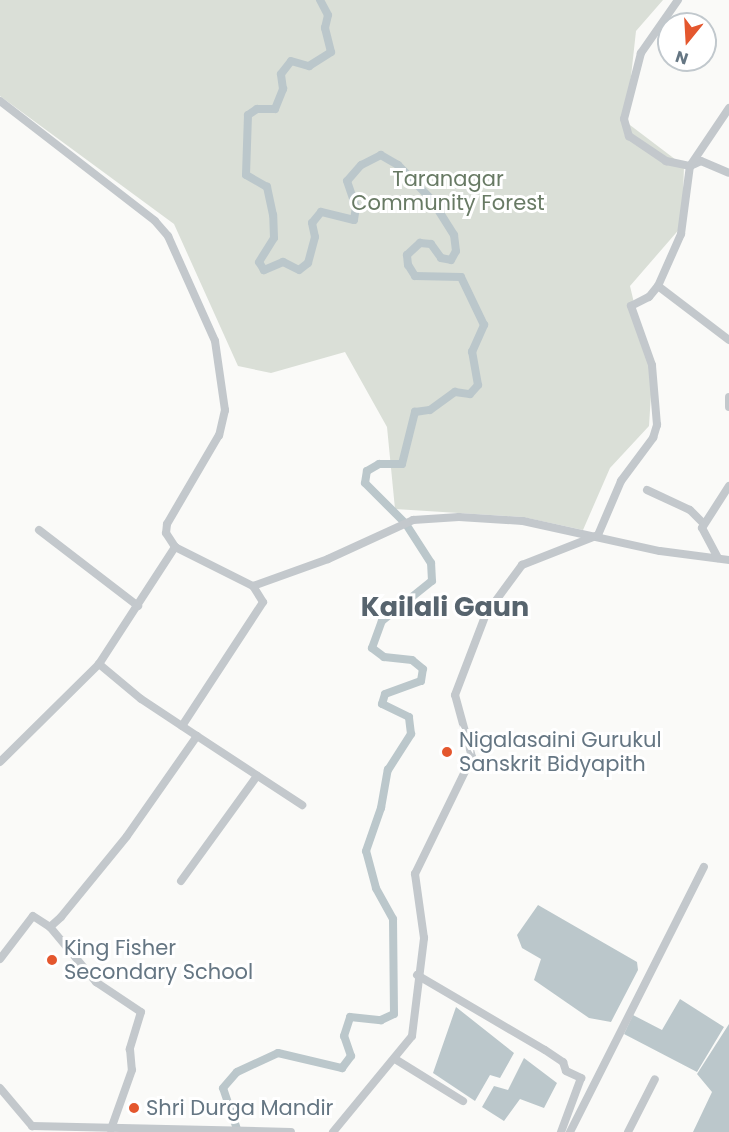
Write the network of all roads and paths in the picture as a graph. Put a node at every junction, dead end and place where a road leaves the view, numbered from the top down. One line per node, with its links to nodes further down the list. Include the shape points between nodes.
1 (678, 0): 4 (street, via 641,53 624,118 629,136 666,161)
2 (0, 101): 15 (street, via 155,221 168,236 215,341 225,410 219,435 167,524 166,533)
3 (729, 108): 4 (street)
4 (690, 166): 5 (street, via 701,161); 6 (street, via 681,234)
5 (729, 173)
6 (658, 286): 7 (street); 14 (street, via 649,297 631,306 652,365 657,425 653,438 621,482)
7 (729, 340)
8 (729, 397): 9 (street)
9 (729, 407)
10 (729, 486): 12 (street)
11 (647, 490): 12 (street, via 690,510)
12 (703, 523): 16 (street)
13 (39, 530): 19 (street)
14 (598, 535): 16 (street, via 660,551); 18 (street, via 523,521 422,518); 30 (street, via 522,565 499,591 466,656 455,703 472,757 415,874 424,938)
15 (175, 548): 18 (street); 19 (street)
16 (718, 558): 17 (street)
17 (729, 560)
18 (253, 586): 21 (street, via 263,602)
19 (138, 606): 20 (street)
20 (99, 664): 21 (street); 23 (street)
21 (182, 726): 22 (street)
22 (197, 736): 24 (street); 28 (street, via 127,836)
23 (0, 762)
24 (257, 776): 25 (street); 27 (street)
25 (302, 805)
26 (704, 867): 40 (street)
27 (181, 881)
28 (50, 927): 29 (street, via 33,916); 36 (street, via 96,982 141,1012 130,1049 132,1070)
29 (0, 959)
30 (417, 975): 31 (street, via 412,1036); 39 (street, via 545,1050 563,1062 566,1071 581,1078)
31 (395, 1059): 34 (street); 38 (street, via 387,1063)
32 (655, 1079): 41 (street)
33 (0, 1088): 35 (street)
34 (463, 1101)
35 (32, 1129): 36 (street)
36 (111, 1129): 37 (street)
37 (291, 1132)
38 (333, 1132)
39 (561, 1132)
40 (570, 1132)
41 (628, 1132)

